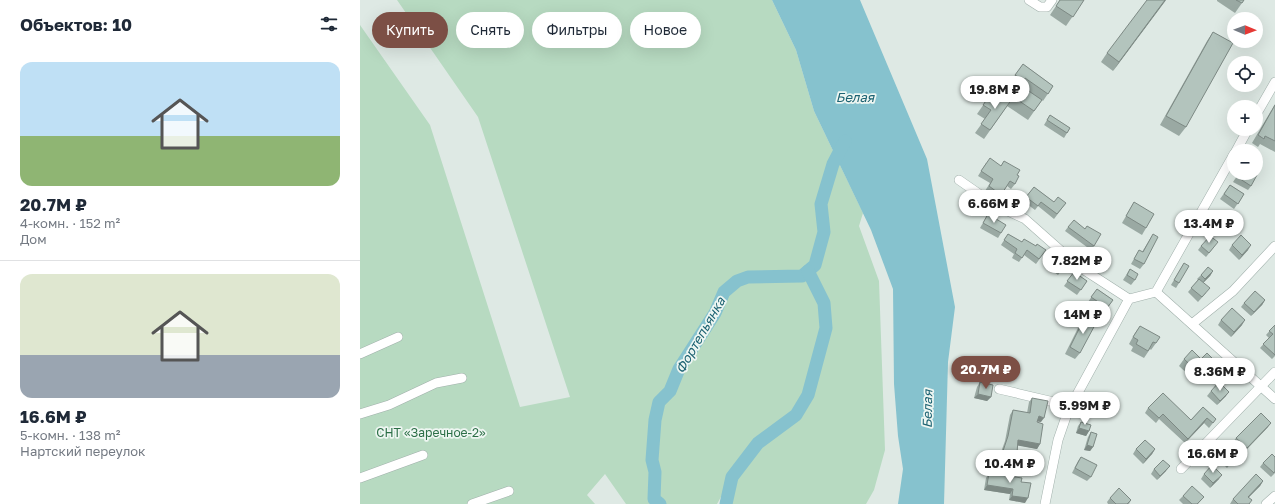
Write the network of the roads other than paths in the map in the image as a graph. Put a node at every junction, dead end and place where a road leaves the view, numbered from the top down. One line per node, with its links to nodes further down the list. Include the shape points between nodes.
1 (1030, 0): 2 (street, via 1040,7)
2 (1050, 4)
3 (1275, 82): 4 (street)
4 (1263, 103)
5 (1227, 166): 8 (street)
6 (959, 180): 9 (street, via 995,205 1026,219 1078,266)
7 (1275, 246): 10 (street, via 1233,291)
8 (1156, 292): 9 (street); 10 (street)
9 (1129, 299): 18 (street)
10 (1192, 324): 15 (street)
11 (398, 337): 12 (street)
12 (360, 354)
13 (1275, 372): 15 (street)
14 (462, 378): 19 (street, via 436,383 389,405)
15 (1262, 387): 17 (street); 21 (street)
16 (999, 389): 18 (street)
17 (1275, 399)
18 (1070, 406): 26 (street, via 1058,440)
19 (360, 414)
20 (423, 455): 22 (street)
21 (1181, 469)
22 (360, 478)
23 (509, 491): 25 (street)
24 (1275, 496): 27 (street)
25 (472, 504)
26 (1045, 504)
27 (1266, 504)

